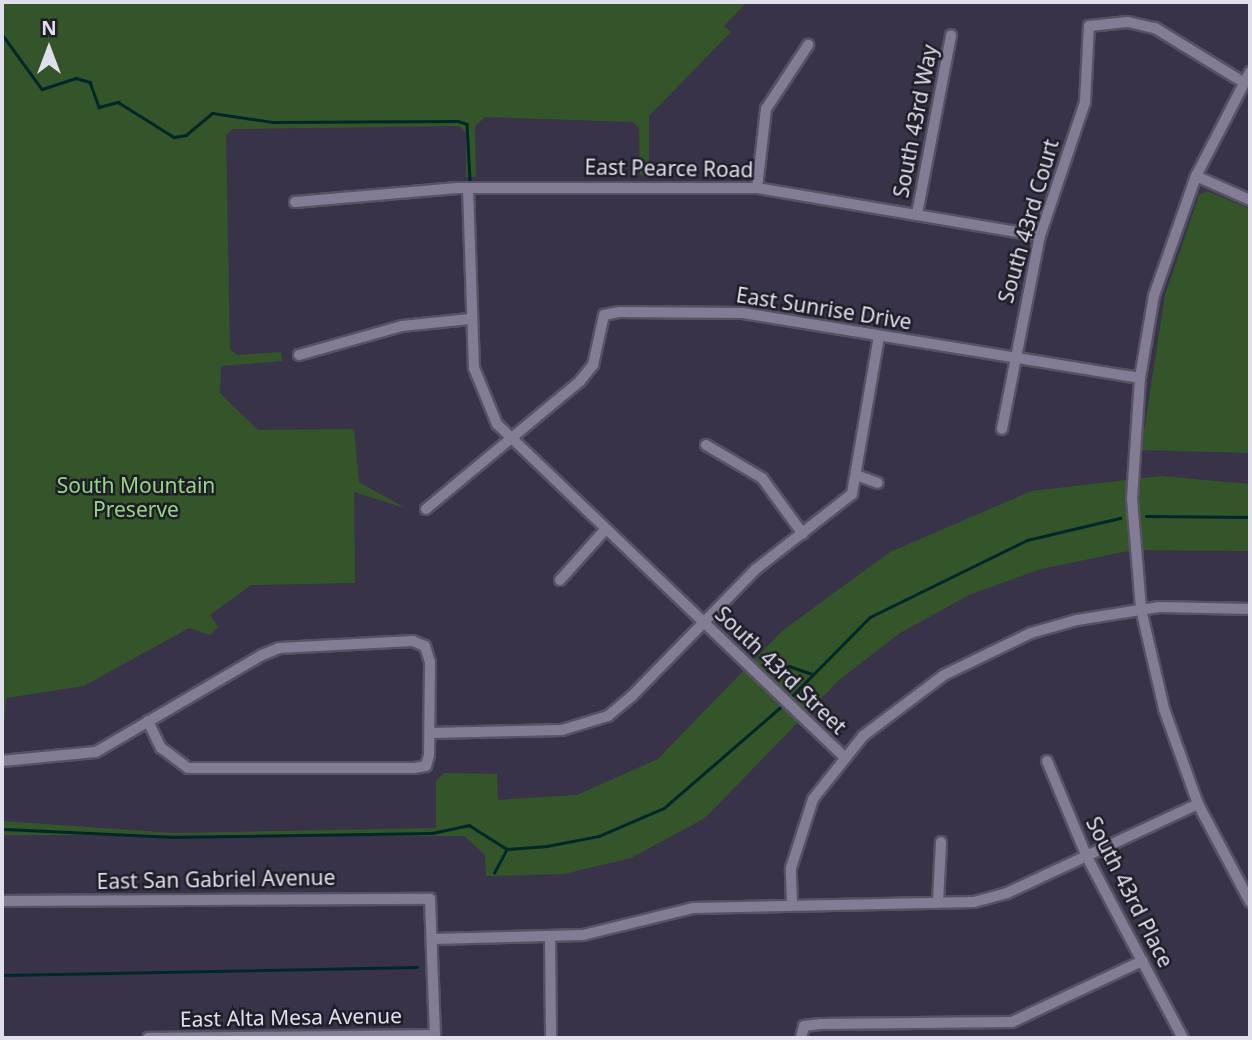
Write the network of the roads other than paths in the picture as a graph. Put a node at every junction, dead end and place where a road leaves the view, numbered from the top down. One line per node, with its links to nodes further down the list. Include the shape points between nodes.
1 (951, 35): 10 (street, South 43rd Way)
2 (808, 45): 7 (street, via 766,108)
3 (1250, 72): 4 (street)
4 (1243, 82): 5 (street); 11 (street, South 43rd Court, via 1155,28 1128,22 1089,26 1084,102)
5 (1196, 176): 8 (street); 16 (street, via 1154,295)
6 (468, 188): 7 (street, East Pearce Road); 9 (street, East Pearce Road); 12 (street, South 43rd Street)
7 (757, 188): 10 (street, East Pearce Road)
8 (1250, 200)
9 (295, 202)
10 (917, 214): 11 (street, East Pearce Road)
11 (1040, 236): 15 (street, South 43rd Court)
12 (470, 319): 14 (street, via 402,326); 18 (street, South 43rd Street, via 480,386)
13 (879, 336): 15 (street, East Sunrise Drive); 18 (street, East Sunrise Drive, via 743,313 604,315 593,365); 20 (street)
14 (299, 355)
15 (1013, 358): 16 (street, East Sunrise Drive); 17 (street, South 43rd Court)
16 (1140, 378): 27 (street, via 1132,499)
17 (1002, 429)
18 (508, 439): 22 (street, East Sunrise Drive); 23 (street, South 43rd Street)
19 (706, 445): 24 (street, via 762,478)
20 (856, 475): 21 (street); 24 (street, via 852,494)
21 (878, 483)
22 (426, 509)
23 (604, 531): 25 (street); 28 (street, South 43rd Street)
24 (803, 534): 28 (street)
25 (560, 580)
26 (1250, 608): 27 (street)
27 (1141, 609): 31 (street, via 1031,633 980,655 906,701); 34 (street, via 1164,709)
28 (702, 621): 30 (street, via 608,716 562,730); 31 (street, South 43rd Street)
29 (148, 722): 30 (street, via 161,748 188,768 426,766); 30 (street, via 279,648 425,646); 32 (street, via 79,758)
30 (430, 733)
31 (843, 756): 40 (street, South 43rd Street, via 813,799 799,833)
32 (2, 761)
33 (1047, 761): 36 (street, South 43rd Place)
34 (1198, 804): 36 (street); 39 (street)
35 (941, 842): 38 (street)
36 (1087, 857): 38 (street, via 1007,893); 43 (street, South 43rd Place)
37 (2, 901): 42 (street, East San Gabriel Avenue, via 430,899)
38 (938, 902): 40 (street)
39 (1250, 902)
40 (792, 904): 41 (street, via 675,911)
41 (550, 937): 42 (street); 46 (street)
42 (434, 939): 44 (street)
43 (1142, 961): 47 (street, via 1012,1023 804,1026); 48 (street, South 43rd Place)
44 (435, 1037): 45 (street, East Alta Mesa Avenue)
45 (148, 1038)
46 (551, 1038)
47 (801, 1038)
48 (1183, 1038)

